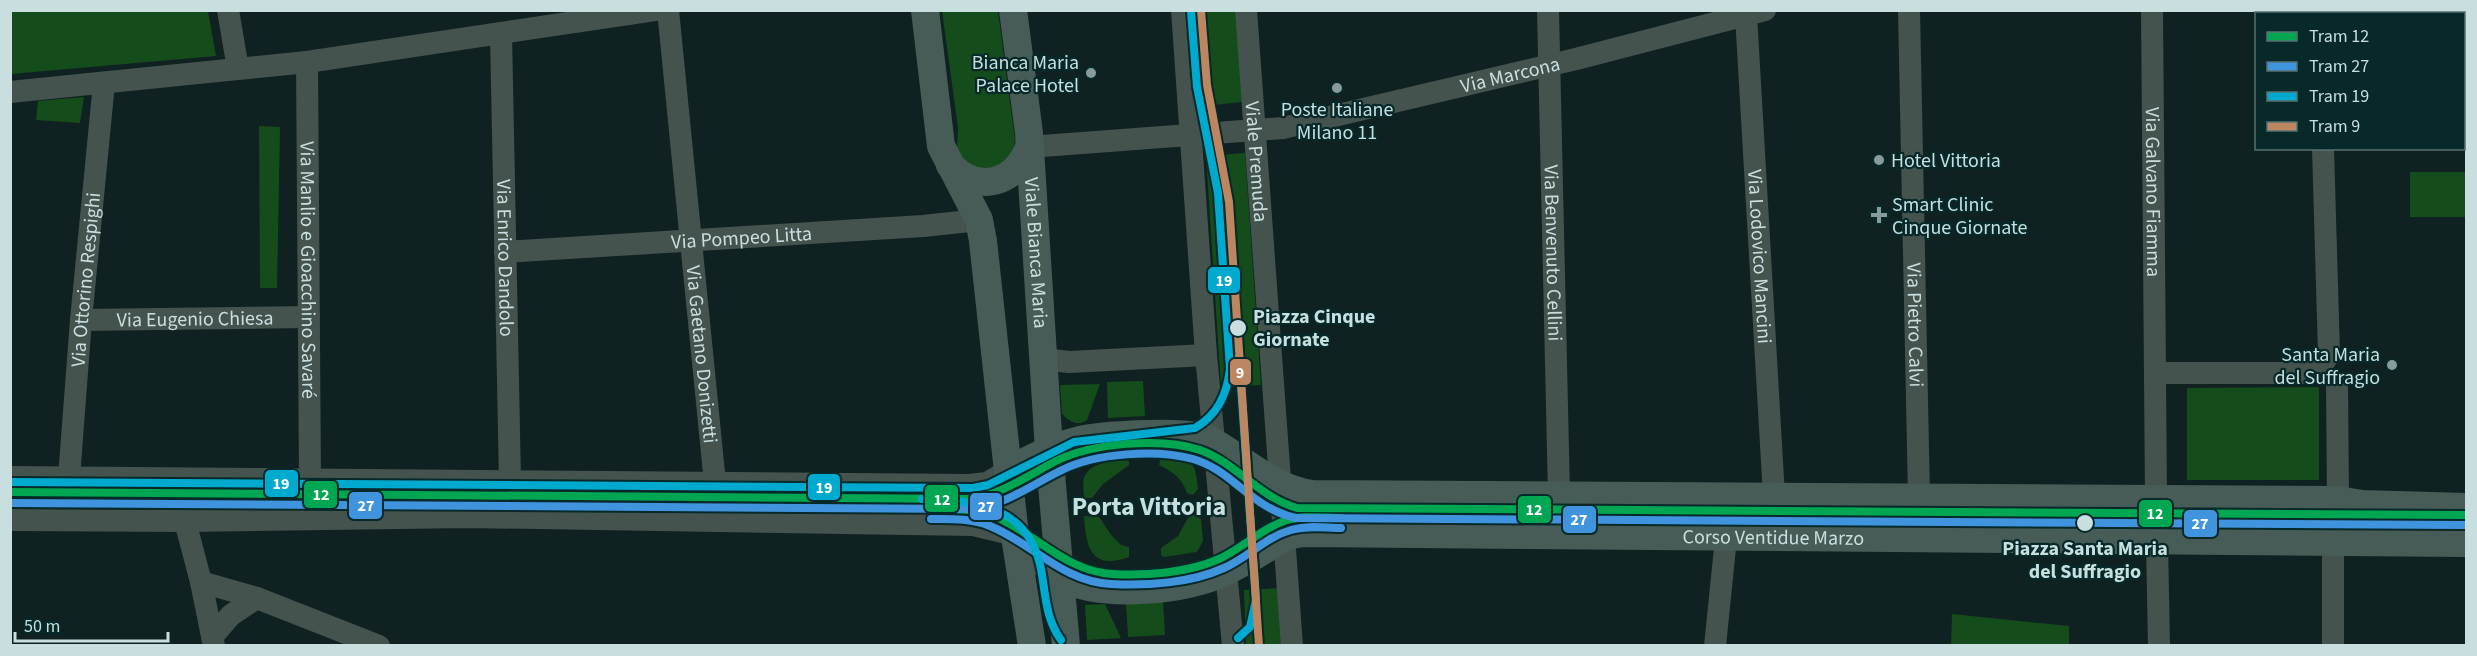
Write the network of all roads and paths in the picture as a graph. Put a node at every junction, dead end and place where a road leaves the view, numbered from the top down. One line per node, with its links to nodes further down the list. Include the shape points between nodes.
1 (228, 10): 15 (street)
2 (655, 10): 12 (street)
3 (668, 10): 24 (street, Via Gaetano Donizetti)
4 (925, 10): 22 (main road, via 939,135)
5 (1013, 10): 20 (main road, Viale Bianca Maria)
6 (1182, 10): 19 (street)
7 (1246, 10): 18 (street, Viale Premuda)
8 (1548, 10): 14 (street, Via Benvenuto Cellini)
9 (1909, 10): 44 (street, Via Pietro Calvi)
10 (2151, 10): 31 (street, Via Galvano Fiamma)
11 (1756, 13): 14 (street, Via Marcona); 43 (street, Via Lodovico Mancini)
12 (501, 34): 13 (street); 25 (street, Via Enrico Dandolo)
13 (307, 62): 15 (street); 26 (street, Via Manlio e Gioacchino Savaré)
14 (1550, 65): 18 (street, Via Marcona, via 1283,128); 42 (street, Via Benvenuto Cellini)
15 (238, 69): 16 (street)
16 (104, 83): 17 (street); 27 (street, Via Ottorino Respighi)
17 (10, 92)
18 (1253, 131): 19 (street, Via Marcona); 41 (street, Viale Premuda)
19 (1191, 135): 20 (street, Via Marcona); 28 (street)
20 (1029, 147): 22 (main road, Viale Bianca Maria, via 1018,167 999,180 972,180); 29 (main road, Viale Bianca Maria)
21 (2324, 150): 31 (street, via 2329,354 2324,364 2307,373)
22 (950, 165): 23 (main road)
23 (979, 220): 24 (street, Via Pompeo Litta); 30 (main road)
24 (690, 240): 25 (street, Via Pompeo Litta); 40 (street, Via Gaetano Donizetti)
25 (505, 252): 39 (street, Via Enrico Dandolo)
26 (309, 318): 27 (street, Via Eugenio Chiesa); 38 (street, Via Manlio e Gioacchino Savaré)
27 (81, 320): 37 (street, Via Ottorino Respighi)
28 (1206, 355): 29 (street, via 1069,363); 33 (street)
29 (1043, 359): 30 (main road, via 1033,375 1024,380 1010,378); 34 (main road)
30 (997, 367): 35 (main road)
31 (2156, 373): 45 (street)
32 (2337, 384): 46 (street)
33 (1215, 443): 34 (main road, via 1198,435 1167,434 1085,439); 41 (main road); 56 (street)
34 (1049, 450): 35 (main road); 57 (main road)
35 (1009, 470): 40 (street, via 987,483 969,484); 50 (main road)
36 (10, 477): 37 (street)
37 (69, 477): 38 (street)
38 (310, 480): 39 (street)
39 (510, 481): 40 (street)
40 (715, 483)
41 (1280, 484): 42 (main road, Corso Ventidue Marzo, via 1312,494); 51 (street)
42 (1559, 495): 43 (main road, Corso Ventidue Marzo)
43 (1774, 496): 44 (main road, Corso Ventidue Marzo)
44 (1919, 497): 45 (main road, Corso Ventidue Marzo)
45 (2156, 498): 46 (main road); 53 (main road)
46 (2338, 500): 47 (main road)
47 (2466, 507)
48 (10, 520): 49 (street)
49 (185, 521): 50 (street, via 468,517 961,525); 58 (street)
50 (1015, 535): 57 (main road); 62 (main road)
51 (1284, 536): 52 (main road, Corso Ventidue Marzo, via 1304,533); 56 (main road); 65 (street)
52 (1726, 538): 53 (main road, Corso Ventidue Marzo); 66 (street)
53 (2157, 542): 54 (main road); 67 (street)
54 (2333, 543): 55 (main road); 68 (street)
55 (2466, 543)
56 (1226, 572): 57 (main road, via 1192,584 1121,590 1094,588); 64 (street)
57 (1060, 577): 63 (main road)
58 (201, 582): 59 (street); 60 (street)
59 (257, 598): 60 (street, via 231,615); 61 (street)
60 (213, 641)
61 (379, 645)
62 (1032, 645)
63 (1066, 645)
64 (1233, 645)
65 (1292, 645)
66 (1715, 645)
67 (2158, 645)
68 (2333, 645)

